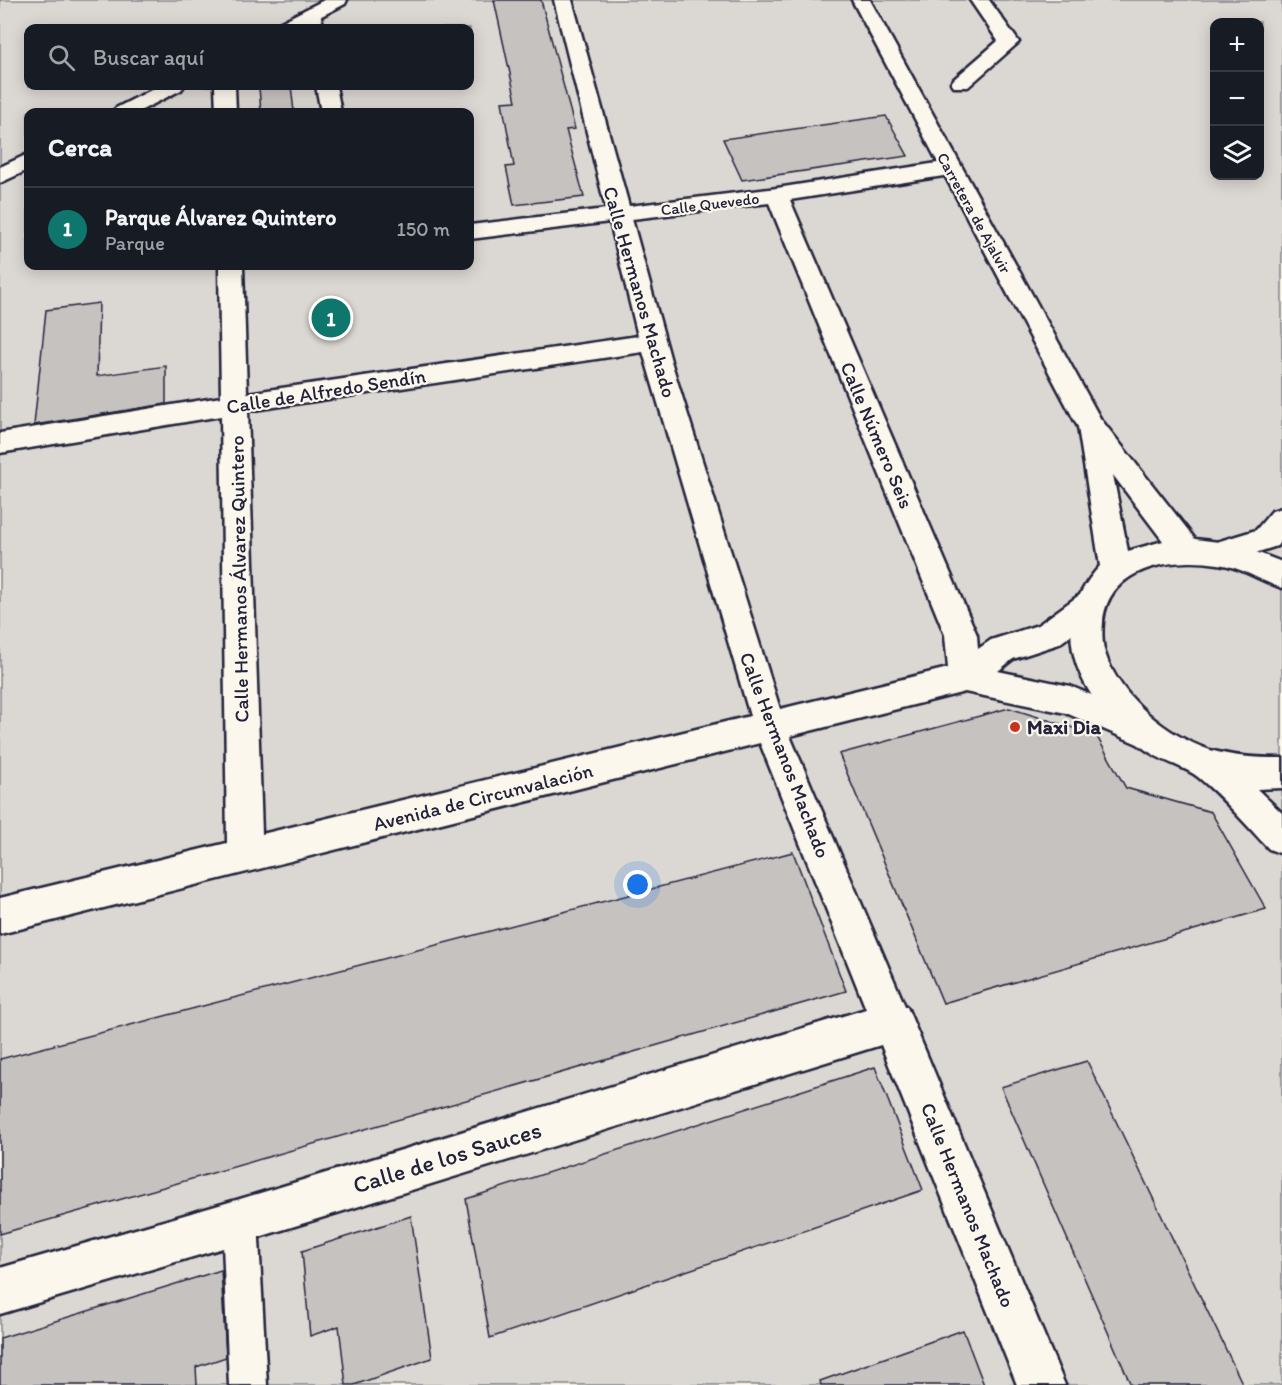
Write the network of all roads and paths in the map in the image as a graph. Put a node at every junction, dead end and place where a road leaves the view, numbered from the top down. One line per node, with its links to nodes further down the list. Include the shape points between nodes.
1 (339, 0): 5 (street)
2 (563, 0): 17 (street, Calle Hermanos Machado)
3 (861, 0): 14 (street, Carretera de Ajalvir)
4 (980, 0): 6 (street, via 1009,42)
5 (313, 21)
6 (962, 83)
7 (166, 90): 10 (street)
8 (225, 90): 11 (street)
9 (327, 90): 12 (street)
10 (131, 108)
11 (226, 108)
12 (330, 108)
13 (24, 163): 15 (street)
14 (950, 168): 16 (street, Calle Quevedo); 22 (street, Carretera de Ajalvir)
15 (0, 176)
16 (777, 195): 17 (street, Calle Quevedo); 30 (street, Calle Número Seis, via 961,635)
17 (618, 215): 18 (street, Calle Quevedo); 20 (street, Calle Hermanos Machado)
18 (474, 232)
19 (231, 270): 21 (street, Calle Hermanos Álvarez Quintero)
20 (653, 342): 21 (street, Calle de Alfredo Sendín); 31 (street, Calle Hermanos Machado)
21 (236, 404): 23 (street, Calle de Alfredo Sendín); 36 (street, Calle Hermanos Álvarez Quintero)
22 (1090, 424): 25 (street, Carretera de Ajalvir); 27 (street, Carretera de Ajalvir)
23 (0, 443)
24 (1282, 519): 26 (street, via 1266,538)
25 (1186, 549): 26 (street); 27 (street, via 1148,554)
26 (1221, 552): 28 (street)
27 (1116, 569): 29 (street, via 1099,585)
28 (1282, 576)
29 (1089, 604): 30 (street, Avenida de Circunvalación, via 1048,635 1002,649); 32 (street, via 1085,635 1094,669 1115,703)
30 (965, 678): 31 (street, Avenida de Circunvalación); 32 (street, Avenida de Circunvalación, via 1070,700)
31 (770, 728): 36 (street, Avenida de Circunvalación); 38 (street, Calle Hermanos Machado)
32 (1148, 733): 33 (street)
33 (1209, 765): 34 (street, via 1259,775); 35 (street)
34 (1282, 773)
35 (1282, 837)
36 (245, 856): 37 (street, Avenida de Circunvalación)
37 (0, 916)
38 (893, 1021): 39 (street, Calle de los Sauces); 42 (street, Calle Hermanos Machado)
39 (240, 1221): 40 (street, Calle de los Sauces); 41 (street)
40 (0, 1291)
41 (248, 1385)
42 (1041, 1385)

